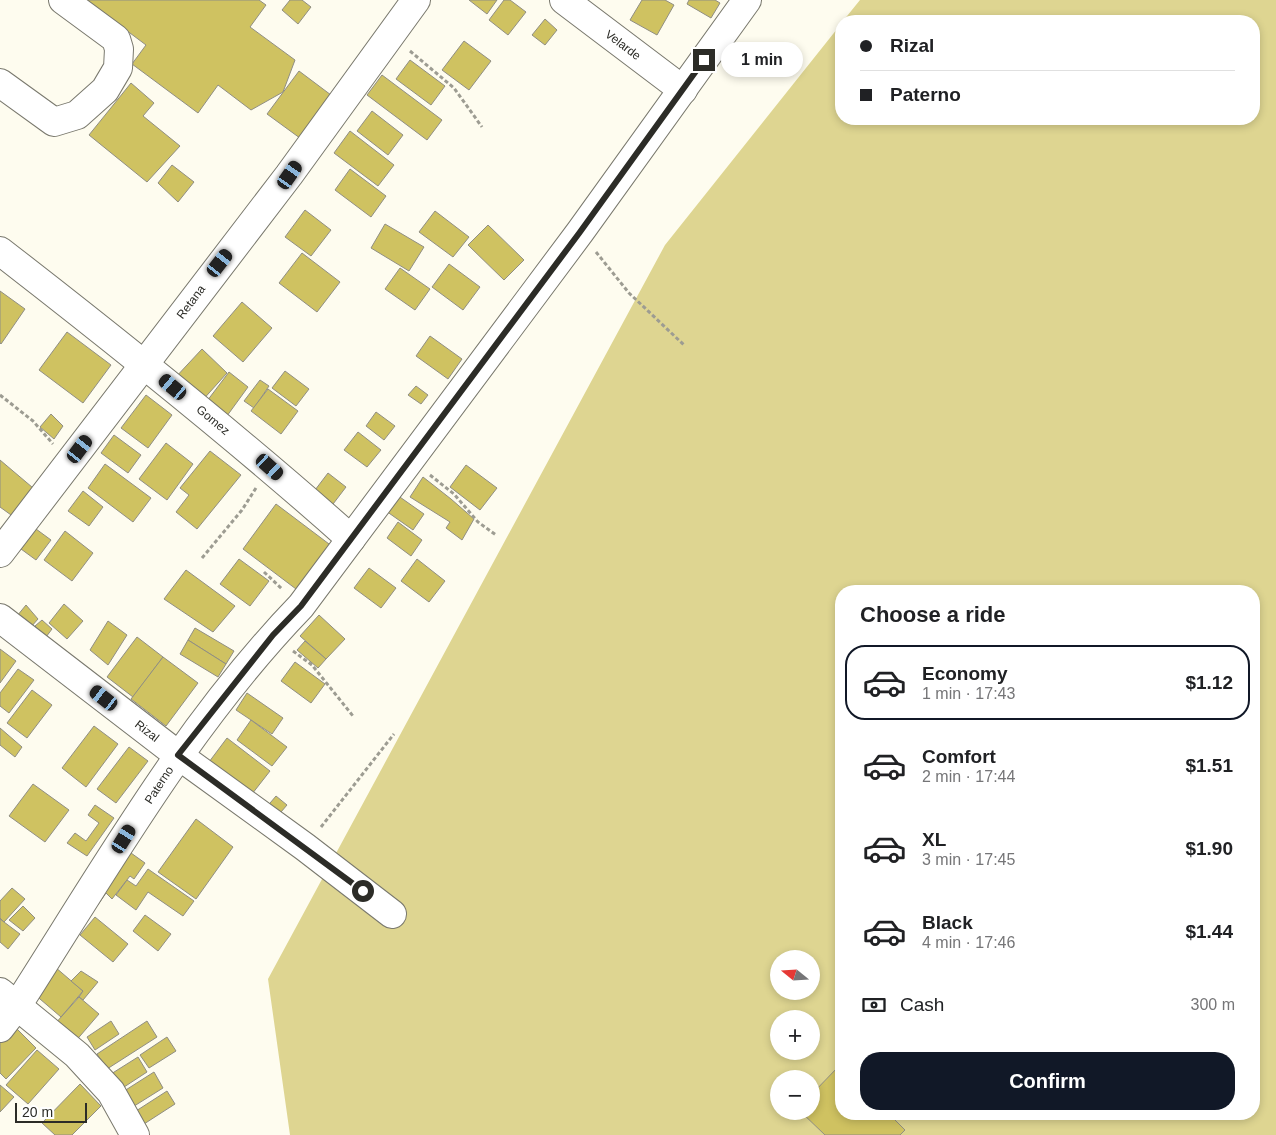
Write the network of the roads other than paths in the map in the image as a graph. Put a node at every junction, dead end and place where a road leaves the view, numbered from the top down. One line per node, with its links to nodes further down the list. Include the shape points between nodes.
1 (63, 0): 5 (street, via 116,39 118,68 105,90 77,115 54,122)
2 (416, 0): 8 (street, Retana, via 290,175)
3 (564, 0): 6 (street, Velarde)
4 (747, 0): 6 (street, Paterno)
5 (0, 83)
6 (683, 90): 9 (street, Paterno)
7 (0, 251): 8 (street, Gomez)
8 (146, 364): 9 (street, Gomez); 10 (street, Retana)
9 (351, 539): 12 (street, Paterno, via 301,606 273,635)
10 (0, 554)
11 (0, 618): 12 (street, Rizal)
12 (178, 755): 13 (street, Rizal); 14 (street, Paterno)
13 (392, 914)
14 (9, 999): 15 (street, Paterno); 16 (street, via 77,1055 111,1092)
15 (0, 1028)
16 (135, 1135)

